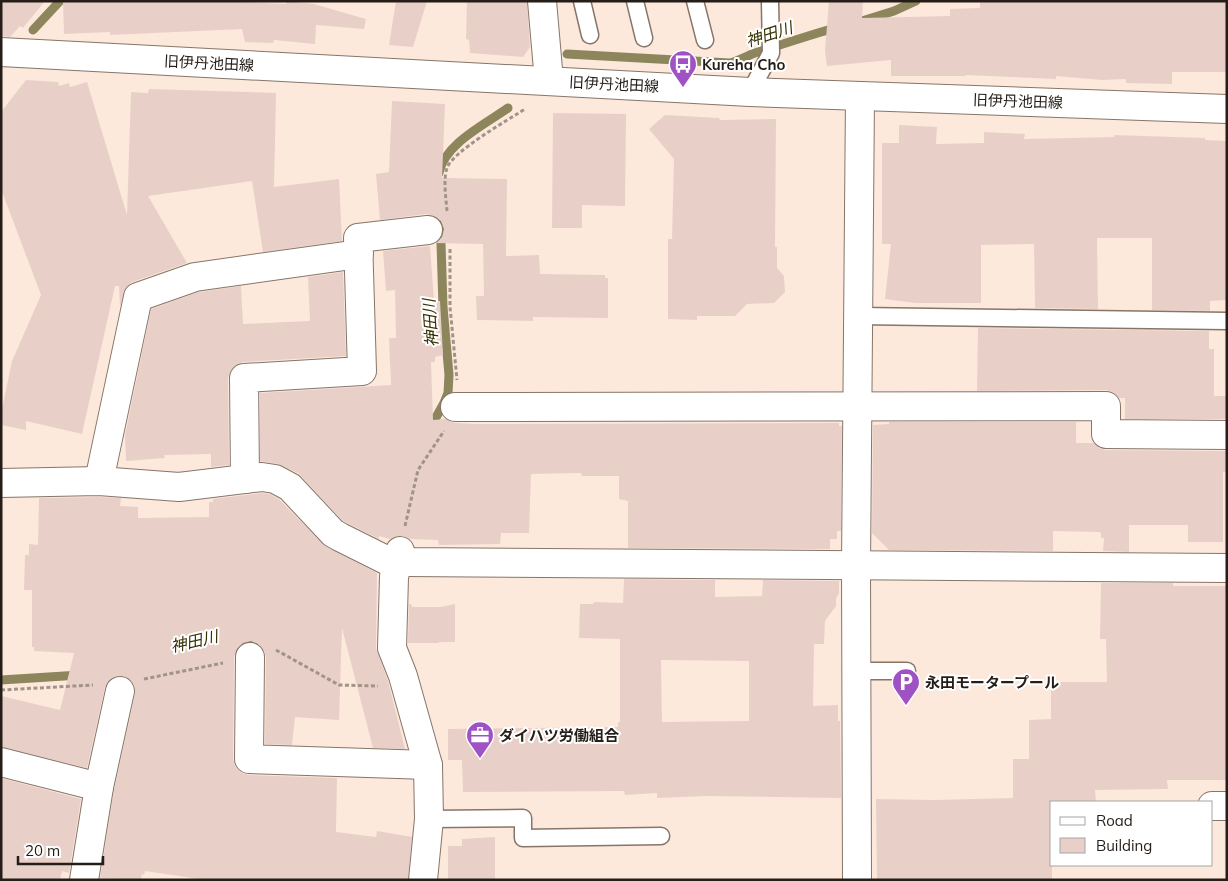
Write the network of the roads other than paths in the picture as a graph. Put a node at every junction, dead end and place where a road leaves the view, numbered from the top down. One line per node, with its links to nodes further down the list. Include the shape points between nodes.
1 (542, 1): 10 (street)
2 (582, 1): 6 (lane)
3 (635, 1): 7 (lane)
4 (696, 1): 8 (lane)
5 (770, 1): 11 (lane, via 771,53)
6 (590, 35)
7 (644, 38)
8 (706, 40)
9 (1, 52): 10 (street, 旧伊丹池田線)
10 (549, 81): 11 (street, 旧伊丹池田線)
11 (756, 81): 12 (street, 旧伊丹池田線)
12 (860, 96): 13 (street, 旧伊丹池田線); 16 (street)
13 (1227, 109)
14 (438, 224): 15 (street, via 358,238)
15 (358, 254): 21 (street, via 362,371 244,378); 22 (street, via 195,277 138,297)
16 (860, 316): 17 (lane); 19 (street)
17 (1227, 320)
18 (455, 407): 19 (street)
19 (859, 407): 20 (street, via 1106,406 1106,434); 25 (street)
20 (1227, 435)
21 (245, 479): 22 (street, via 179,487); 24 (street, via 262,477 282,482 340,538 381,558)
22 (99, 481): 23 (street)
23 (1, 482)
24 (398, 556): 25 (street); 32 (street, via 394,577 392,648)
25 (856, 566): 26 (street); 28 (street)
26 (1227, 568)
27 (250, 657): 32 (street, via 249,760)
28 (856, 671): 29 (lane); 40 (street)
29 (908, 671)
30 (120, 686): 33 (street)
31 (1, 762): 33 (street)
32 (428, 765): 36 (street)
33 (99, 787): 38 (street)
34 (1213, 806): 35 (street)
35 (1227, 806)
36 (429, 819): 37 (lane, via 523,818 523,838); 39 (street)
37 (661, 836)
38 (84, 880)
39 (423, 880)
40 (857, 880)

